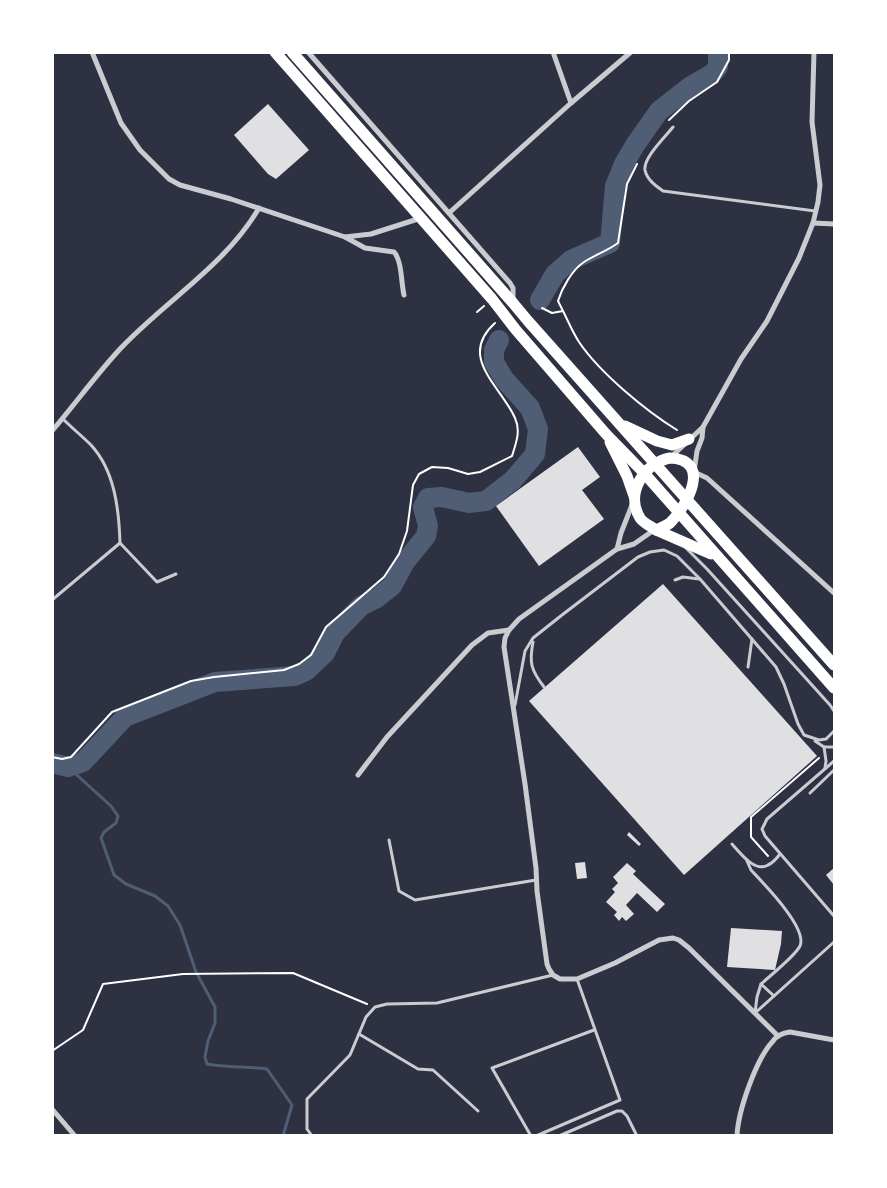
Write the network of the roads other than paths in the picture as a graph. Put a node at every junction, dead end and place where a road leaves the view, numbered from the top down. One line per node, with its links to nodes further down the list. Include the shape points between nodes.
1 (92, 52): 10 (street, via 121,123 140,150 170,179 180,185)
2 (275, 52): 13 (highway)
3 (292, 52): 18 (highway)
4 (308, 52): 12 (street)
5 (553, 52): 8 (street)
6 (631, 52): 8 (street)
7 (814, 52): 11 (street, via 812,122 820,185)
8 (571, 103): 12 (street)
9 (673, 127): 11 (lane, via 647,160 645,170 651,182 663,191)
10 (258, 208): 16 (street); 19 (street, via 226,252 121,349)
11 (816, 211): 14 (street)
12 (449, 213): 18 (street, via 510,283)
13 (421, 218): 16 (street, via 371,234); 23 (highway)
14 (813, 223): 15 (street); 21 (street, via 767,321 741,359)
15 (834, 224)
16 (345, 237): 17 (street, via 365,248 394,252 399,258)
17 (404, 295)
18 (513, 302): 20 (highway)
19 (63, 419): 22 (street); 36 (lane, via 92,446 108,474 119,516)
20 (619, 423): 25 (highway); 27 (highway)
21 (704, 427): 24 (street); 29 (street)
22 (52, 431)
23 (606, 434): 28 (highway); 30 (highway)
24 (689, 439): 25 (highway, via 672,445); 26 (street)
25 (657, 441): 26 (highway)
26 (676, 457): 27 (highway); 29 (highway)
27 (655, 463): 28 (highway); 31 (highway)
28 (644, 473): 30 (highway, via 638,481); 32 (highway)
29 (693, 477): 31 (highway); 33 (highway); 42 (street, via 707,478)
30 (635, 498): 34 (highway, via 641,520); 37 (street)
31 (688, 499): 32 (highway); 33 (highway)
32 (679, 513): 34 (highway); 38 (highway)
33 (709, 524): 47 (highway)
34 (656, 530): 35 (highway); 37 (street, via 634,544)
35 (677, 538): 38 (highway); 52 (lane)
36 (120, 543): 39 (lane, via 157,582); 43 (lane)
37 (617, 549): 44 (street, via 534,607)
38 (718, 557): 50 (highway)
39 (176, 574)
40 (700, 579): 41 (lane, via 683,577); 45 (lane, via 677,556 664,550 650,552 638,557); 46 (lane)
41 (675, 580)
42 (834, 593)
43 (52, 600)
44 (509, 630): 51 (street, via 504,647); 60 (street, via 488,633 472,644 387,737)
45 (533, 638): 49 (lane, via 534,674); 51 (lane, via 525,651)
46 (752, 639): 48 (lane); 54 (lane, via 776,667 798,724 804,735)
47 (834, 665)
48 (748, 667)
49 (544, 687)
50 (834, 688)
51 (514, 708): 66 (street)
52 (834, 711)
53 (834, 731): 54 (lane, via 826,739)
54 (813, 740): 55 (lane)
55 (824, 747): 56 (lane); 58 (lane)
56 (834, 747)
57 (834, 761): 58 (lane)
58 (825, 769): 64 (lane, via 763,825 765,836)
59 (834, 770): 61 (lane)
60 (358, 775)
61 (810, 793)
62 (389, 840): 66 (lane, via 399,891 415,900)
63 (732, 844): 65 (lane)
64 (780, 854): 65 (lane, via 762,867); 67 (lane)
65 (747, 861): 71 (lane, via 800,933 801,944 795,952)
66 (536, 880): 69 (street, via 547,964)
67 (834, 916)
68 (834, 942): 72 (lane)
69 (553, 975): 70 (street, via 560,979); 75 (lane, via 437,1003 375,1007 366,1017)
70 (577, 979): 73 (street, via 659,940 673,938 690,948); 74 (lane)
71 (761, 984): 72 (lane); 73 (lane)
72 (774, 996): 73 (lane)
73 (755, 1013): 76 (street)
74 (594, 1030): 82 (lane, via 492,1068); 83 (lane, via 620,1100)
75 (359, 1034): 79 (lane, via 418,1069 433,1070); 81 (lane, via 350,1056 307,1099 307,1129)
76 (778, 1036): 77 (street, via 797,1032); 86 (street, via 761,1058 742,1106)
77 (834, 1040)
78 (52, 1109): 80 (street)
79 (478, 1111)
80 (75, 1136)
81 (312, 1136)
82 (531, 1136)
83 (536, 1136)
84 (559, 1136): 85 (lane, via 622,1111)
85 (638, 1136)
86 (737, 1136)

